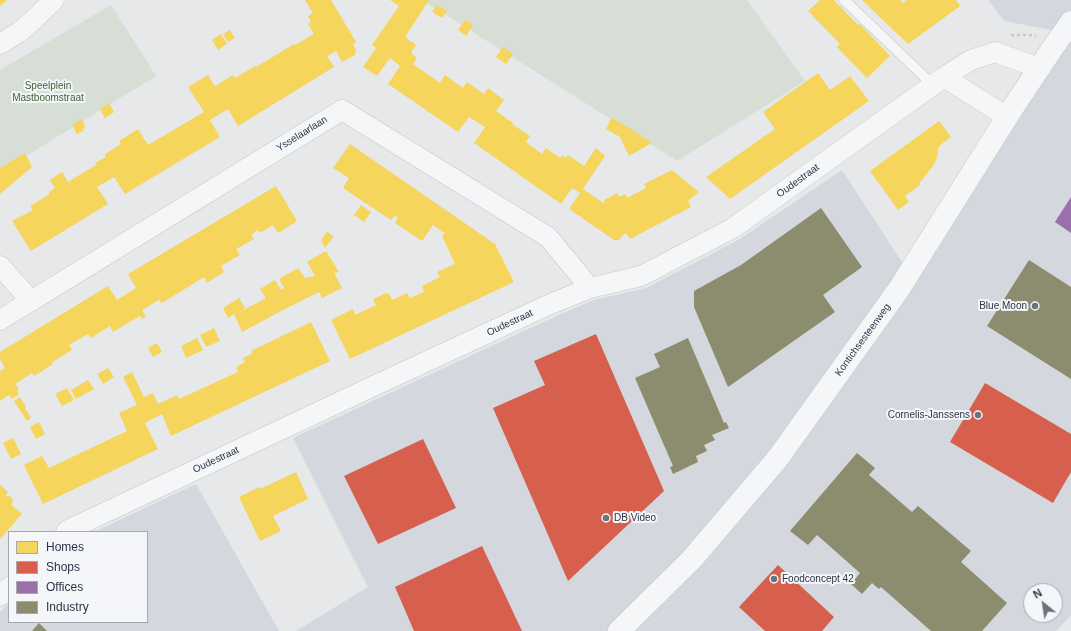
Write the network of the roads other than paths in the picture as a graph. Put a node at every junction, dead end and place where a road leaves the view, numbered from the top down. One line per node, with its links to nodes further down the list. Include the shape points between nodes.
1 (54, 0): 4 (street, via 28,25)
2 (844, 0): 6 (lane)
3 (1071, 22): 5 (street, Kontichsesteenweg)
4 (0, 44)
5 (1039, 68): 6 (street, Oudestraat, via 994,52 971,60); 7 (street, Kontichsesteenweg)
6 (939, 81): 7 (street); 9 (street, Oudestraat, via 733,228 641,276)
7 (1007, 117): 15 (street, Kontichsesteenweg, via 899,289 778,458 692,560)
8 (0, 266): 10 (street)
9 (590, 288): 10 (street, Ysselaarlaan, via 548,237 342,110); 12 (street, Oudestraat, via 363,391)
10 (31, 301): 11 (street, Ysselaarlaan)
11 (0, 320)
12 (67, 531)
13 (8, 588): 14 (street)
14 (0, 596)
15 (620, 631)

